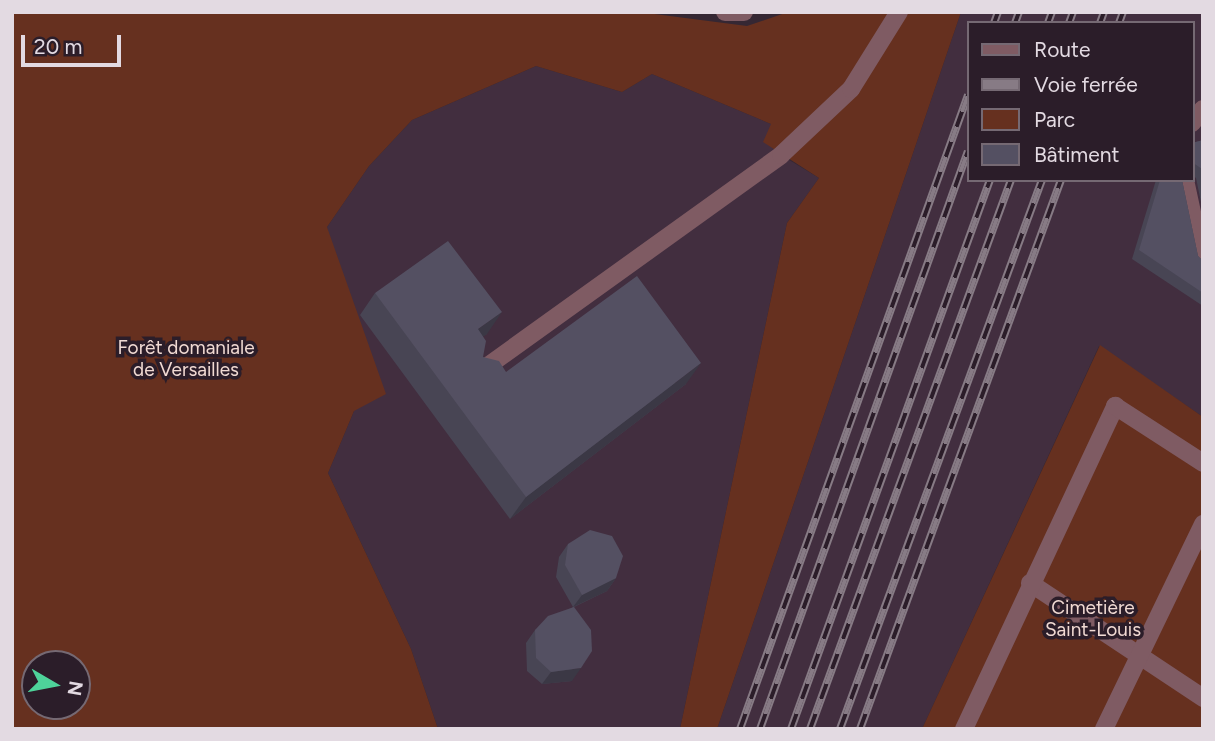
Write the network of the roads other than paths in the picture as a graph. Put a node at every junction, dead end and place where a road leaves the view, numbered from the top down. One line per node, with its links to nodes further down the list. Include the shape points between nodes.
1 (725, 12): 2 (street)
2 (744, 12)
3 (899, 12): 6 (street, via 851,89 781,155)
4 (1185, 182): 5 (street)
5 (1203, 263)
6 (477, 373)
7 (1203, 463): 9 (street, via 1115,406)
8 (1203, 524): 10 (street)
9 (1030, 583): 10 (street); 12 (street)
10 (1138, 657): 11 (street); 13 (street)
11 (1203, 698)
12 (964, 729)
13 (1104, 729)

